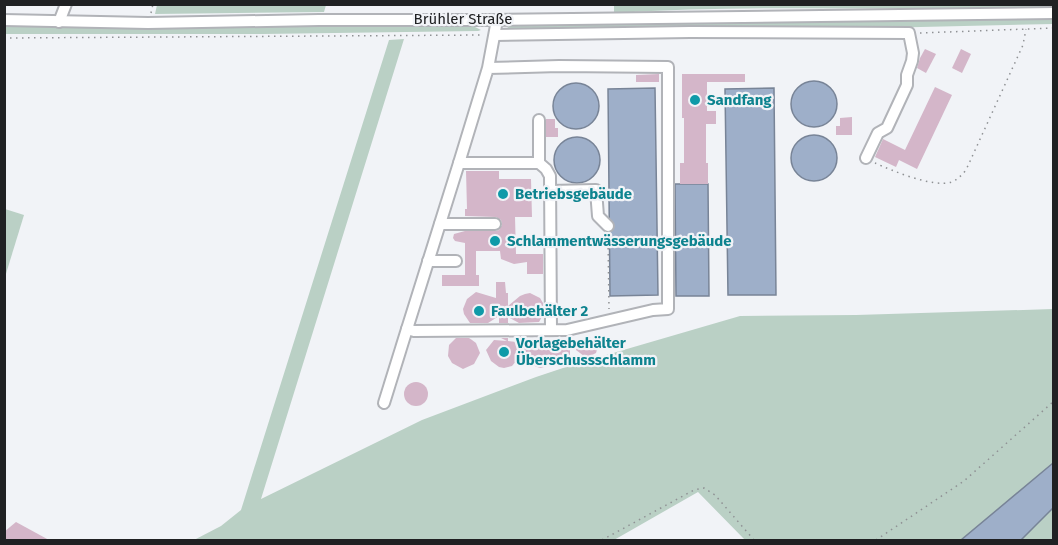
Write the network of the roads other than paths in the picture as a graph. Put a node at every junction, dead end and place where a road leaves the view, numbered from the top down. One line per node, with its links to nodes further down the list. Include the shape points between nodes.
1 (66, 4): 5 (street)
2 (1053, 13): 4 (street, Brühler Straße)
3 (4, 20): 5 (street, Brühler Straße)
4 (497, 20): 5 (street, Brühler Straße); 6 (street)
5 (55, 22)
6 (495, 35): 7 (street); 9 (street, via 909,33 913,53 907,85 887,128 878,133)
7 (488, 68): 10 (street); 19 (street, via 668,66 668,309)
8 (539, 120): 11 (street)
9 (866, 158)
10 (459, 163): 11 (street); 13 (street)
11 (539, 163): 12 (street, via 550,176)
12 (550, 191): 15 (street, via 596,190 598,216); 19 (street)
13 (440, 224): 14 (street); 16 (street)
14 (495, 224)
15 (608, 226)
16 (428, 261): 17 (street); 18 (street)
17 (456, 261)
18 (407, 328): 19 (street, via 414,332); 20 (street)
19 (551, 330)
20 (384, 403)

